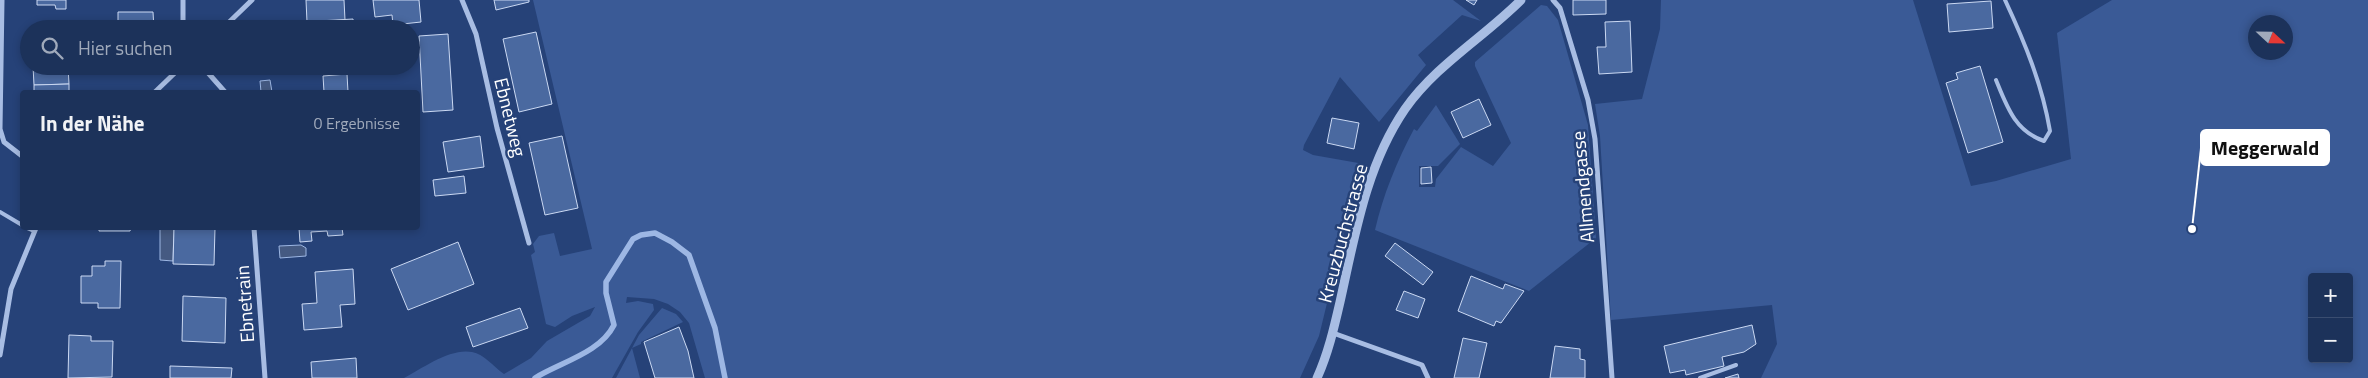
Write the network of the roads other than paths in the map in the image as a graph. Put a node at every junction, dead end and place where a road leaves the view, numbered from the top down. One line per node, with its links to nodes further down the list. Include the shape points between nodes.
1 (2, 0): 15 (street)
2 (183, 0): 8 (street)
3 (252, 0): 9 (street)
4 (462, 0): 21 (street, Ebnetweg, via 476,34 497,128)
5 (1521, 0): 22 (street, Kreuzbuchstrasse, via 1433,74 1391,131 1364,198)
6 (1553, 0): 28 (street, Allmendgasse, via 1560,8 1588,100 1595,139)
7 (2005, 0): 12 (lane, via 2028,50 2046,106 2050,130 2044,141 2030,136 2010,114)
8 (183, 20)
9 (231, 20)
10 (173, 75): 13 (street)
11 (210, 75): 14 (street)
12 (1996, 80)
13 (157, 90)
14 (222, 90)
15 (2, 141): 16 (street)
16 (20, 154)
17 (0, 212): 18 (lane)
18 (20, 224)
19 (35, 230): 23 (street, via 11,289)
20 (254, 230): 25 (street, Ebnetrain)
21 (529, 243)
22 (1332, 333): 26 (street, Kreuzbuchstrasse); 27 (street, via 1422,366)
23 (0, 355)
24 (1736, 365): 29 (lane)
25 (265, 378)
26 (1317, 378)
27 (1428, 378)
28 (1612, 378)
29 (1700, 378)

